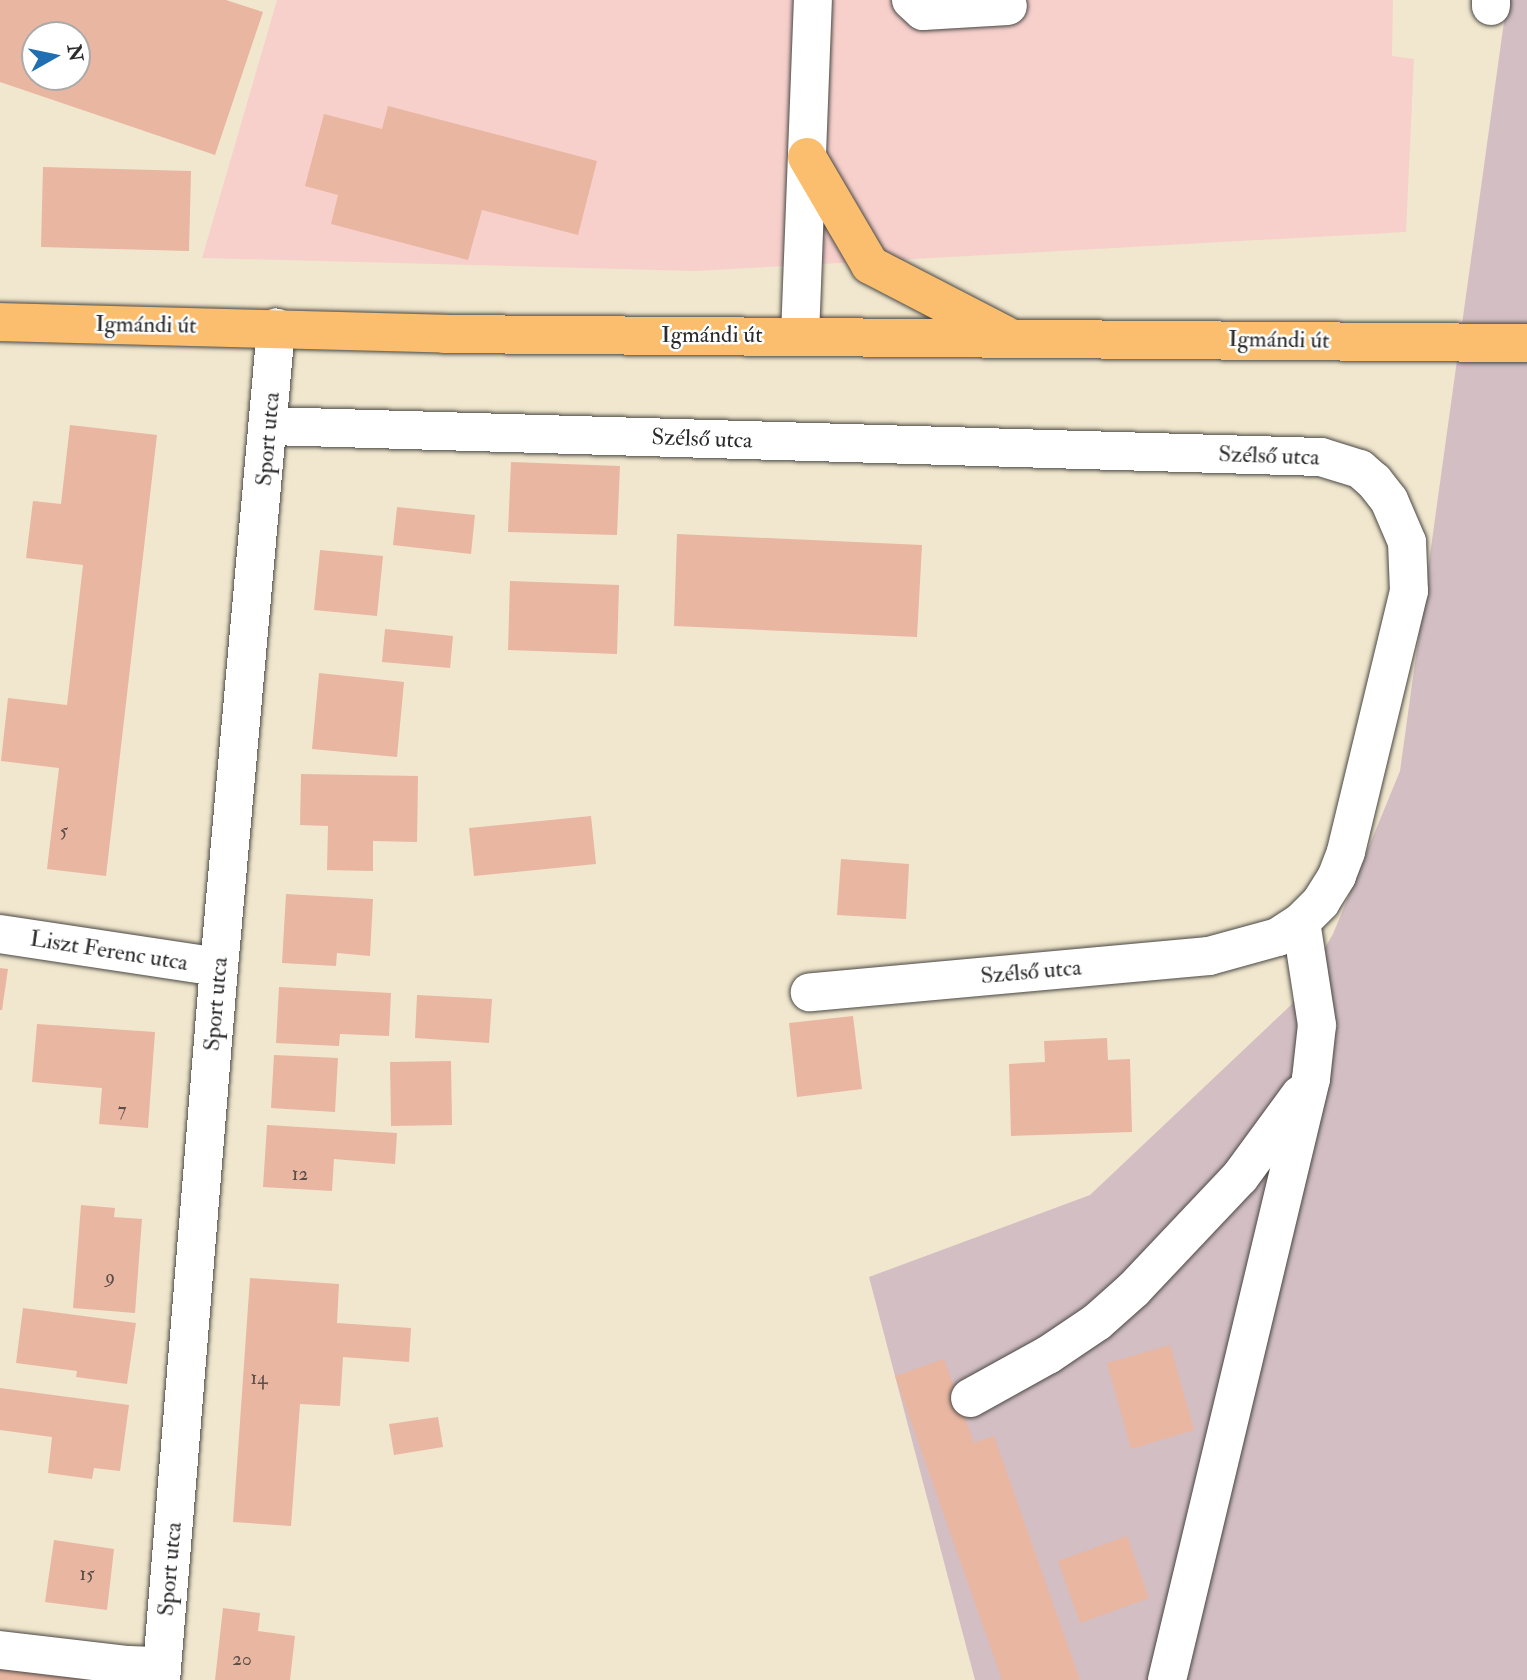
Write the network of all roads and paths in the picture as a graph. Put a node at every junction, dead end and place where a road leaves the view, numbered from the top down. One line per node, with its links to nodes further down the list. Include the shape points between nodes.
1 (813, 0): 4 (street)
2 (911, 0): 3 (street, via 923,11)
3 (1008, 6)
4 (807, 156): 7 (street); 8 (main road, via 870,265)
5 (0, 322): 6 (main road, Igmándi út)
6 (276, 328): 7 (main road, Igmándi út); 10 (street, Sport utca)
7 (800, 336): 8 (main road, Igmándi út)
8 (1010, 337): 9 (main road, Igmándi út)
9 (1527, 343)
10 (270, 426): 11 (street, Szélső utca, via 1321,457 1360,469 1389,500 1402,526 1409,590 1346,852 1321,902); 13 (street, Sport utca)
11 (1301, 922): 14 (street, Szélső utca, via 1278,937 1209,956); 15 (street, via 1317,1025)
12 (0, 933): 13 (street, Liszt Ferenc utca)
13 (219, 967): 18 (street, Sport utca)
14 (810, 992)
15 (1311, 1079): 16 (street, via 1240,1177 1134,1289 1097,1322 1048,1355); 19 (street)
16 (970, 1398)
17 (0, 1650): 18 (street)
18 (161, 1673)
19 (1167, 1680)

